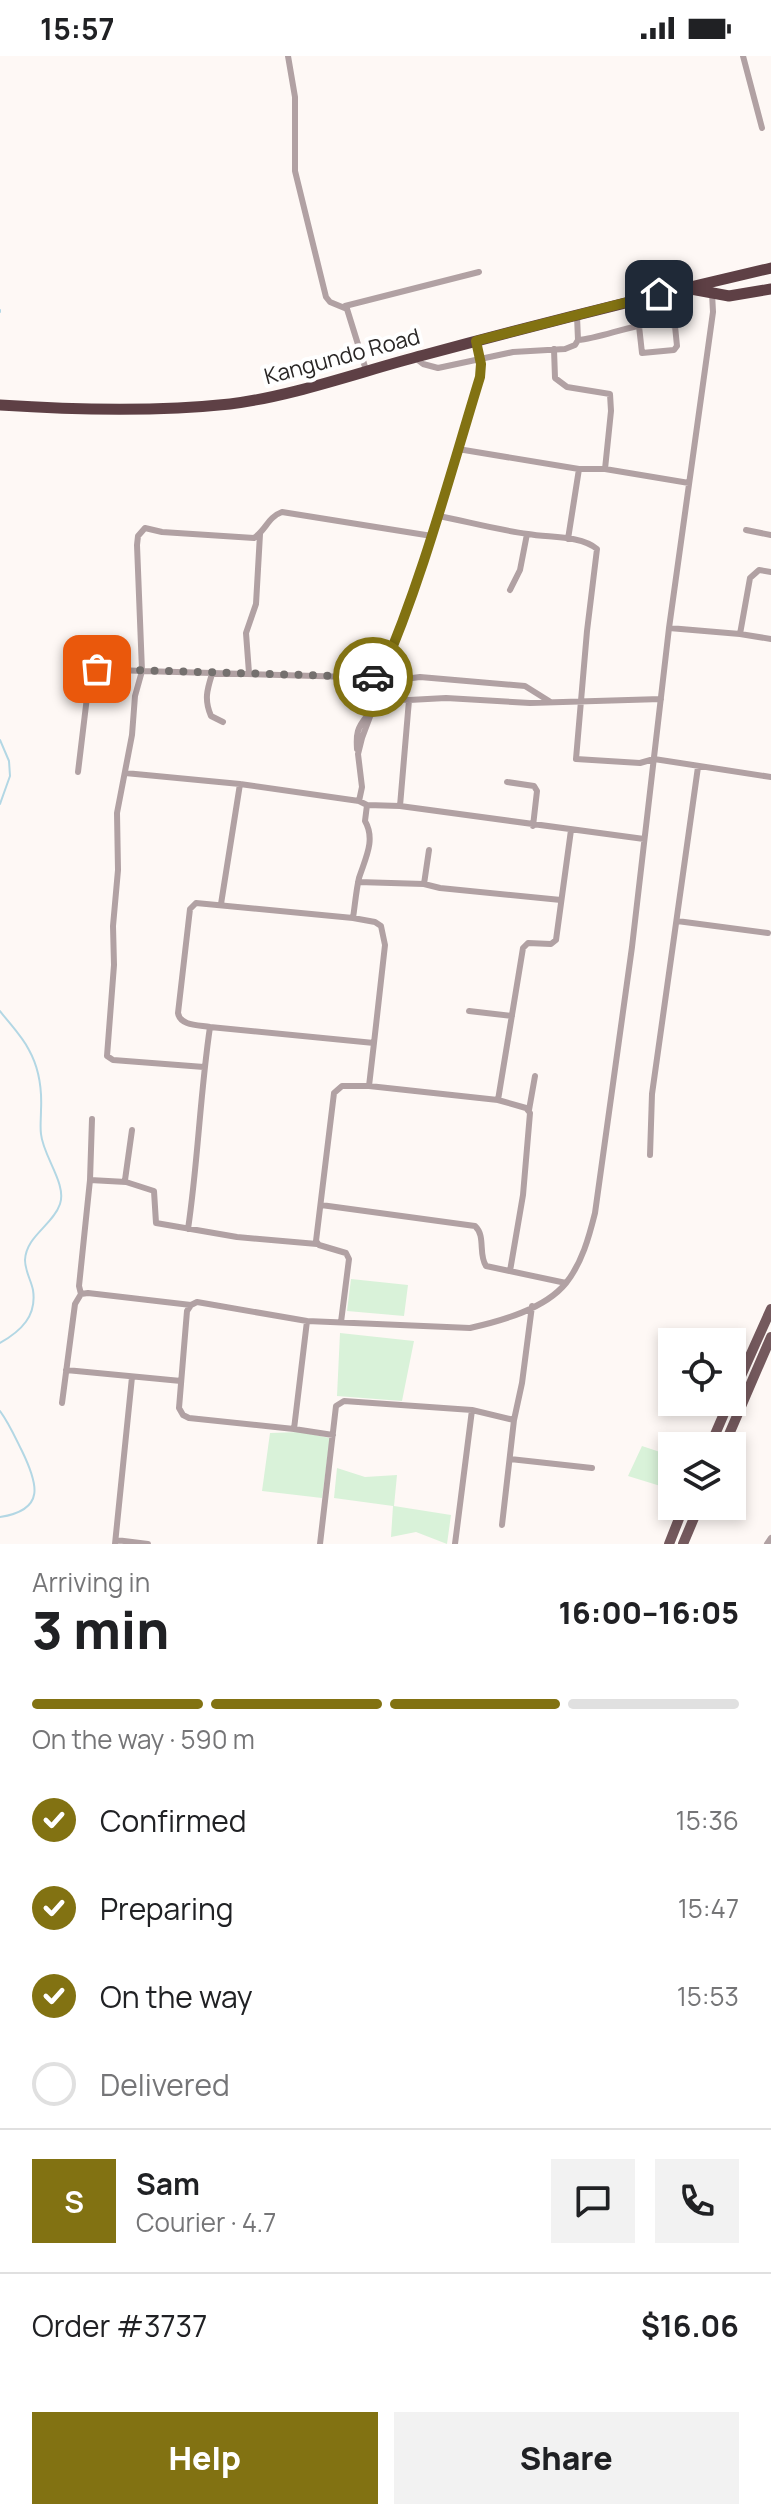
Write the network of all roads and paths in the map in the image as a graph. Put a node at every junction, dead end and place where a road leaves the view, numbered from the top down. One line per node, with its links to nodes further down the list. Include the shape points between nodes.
1 (288, 56): 10 (street, via 295,97 295,171 326,297)
2 (743, 56): 3 (street)
3 (762, 128)
4 (771, 268): 6 (highway, Kangundo Road)
5 (479, 272): 10 (street)
6 (687, 288): 8 (highway, Kangundo Road); 9 (highway, Kangundo Road)
7 (771, 289): 8 (highway, Kangundo Road, via 729,296)
8 (712, 293): 25 (street)
9 (632, 301): 11 (highway, Kangundo Road); 12 (street)
10 (345, 306): 20 (street)
11 (577, 316): 13 (highway, Kangundo Road); 14 (street)
12 (639, 326): 12 (street, via 642,353 677,346 673,324); 14 (street)
13 (507, 333): 15 (highway, Kangundo Road); 17 (street)
14 (578, 340): 16 (street)
15 (476, 341): 18 (highway, Kangundo Road); 19 (street)
16 (554, 349): 17 (street); 24 (street, via 555,378 567,387 610,394)
17 (513, 352): 19 (street)
18 (414, 357): 19 (street, via 438,368); 20 (highway, Kangundo Road)
19 (480, 361): 22 (street)
20 (366, 370): 21 (highway, Kangundo Road, via 233,404)
21 (0, 405)
22 (458, 449): 23 (street); 26 (street)
23 (579, 469): 24 (street); 32 (street)
24 (605, 469): 25 (street)
25 (689, 483): 35 (street)
26 (439, 516): 29 (street); 31 (street)
27 (746, 530): 30 (street)
28 (260, 534): 31 (street, via 282,512); 38 (street, via 254,538 145,528 138,536); 39 (street, via 256,604 246,633)
29 (527, 534): 32 (street); 34 (street)
30 (771, 535)
31 (432, 536): 42 (street)
32 (568, 539): 48 (street, via 593,545 598,555)
33 (771, 572): 36 (street, via 759,570 750,578)
34 (510, 590)
35 (669, 628): 36 (street); 46 (street)
36 (740, 634): 37 (street)
37 (771, 639)
38 (142, 671): 40 (street); 53 (street, via 90,672); 54 (street)
39 (249, 673): 40 (street); 41 (street)
40 (212, 674): 50 (street, via 206,705 211,716)
41 (351, 677): 42 (street); 44 (street, via 369,686)
42 (380, 677): 43 (street); 44 (street)
43 (405, 679): 45 (street); 49 (street, via 525,686)
44 (377, 698): 45 (street); 58 (street, via 358,754)
45 (392, 699): 47 (street)
46 (661, 699): 48 (street); 51 (street)
47 (409, 700): 49 (street); 60 (street)
48 (582, 700): 49 (street); 51 (street, via 576,759)
49 (549, 701)
50 (223, 722)
51 (654, 759): 52 (street); 63 (street)
52 (698, 767): 55 (street); 70 (street)
53 (78, 772)
54 (125, 773): 57 (street); 76 (street, via 117,813 107,1056)
55 (771, 777)
56 (507, 782): 61 (street, via 537,791)
57 (240, 784): 58 (street); 68 (street)
58 (359, 801): 59 (street)
59 (367, 805): 60 (street); 65 (street, via 369,849)
60 (400, 806): 61 (street)
61 (533, 826): 62 (street)
62 (571, 830): 63 (street); 67 (street)
63 (644, 839): 90 (street, via 595,1213 587,1243)
64 (429, 850): 66 (street)
65 (358, 882): 66 (street); 69 (street)
66 (424, 884): 67 (street)
67 (561, 900): 73 (street, via 554,943 528,943 523,948)
68 (221, 904): 69 (street); 74 (street, via 196,903 190,909 178,1013 183,1022)
69 (353, 918): 75 (street, via 375,922 385,936)
70 (677, 921): 71 (street); 83 (street, via 652,1094)
71 (768, 933)
72 (469, 1011): 73 (street)
73 (512, 1016): 79 (street)
74 (210, 1027): 75 (street); 76 (street)
75 (374, 1043): 78 (street)
76 (204, 1067): 87 (street)
77 (535, 1076): 80 (street)
78 (369, 1086): 79 (street); 86 (street, via 342,1086 334,1093)
79 (498, 1100): 80 (street)
80 (529, 1110): 89 (street, via 523,1195)
81 (92, 1119): 84 (street)
82 (132, 1130): 85 (street)
83 (650, 1155)
84 (90, 1180): 85 (street); 91 (street)
85 (126, 1182): 87 (street, via 154,1191 156,1223)
86 (321, 1205): 88 (street); 89 (street, via 475,1226 483,1263)
87 (188, 1229): 88 (street)
88 (317, 1244): 96 (street, via 341,1250 349,1259)
89 (510, 1271): 90 (street)
90 (566, 1283): 93 (street)
91 (81, 1294): 92 (street); 99 (street)
92 (191, 1305): 95 (street); 101 (street)
93 (532, 1306): 96 (street, via 470,1328); 104 (street)
94 (771, 1309): 98 (main road)
95 (307, 1321): 96 (street); 105 (street)
96 (341, 1322)
97 (771, 1337): 106 (main road)
98 (746, 1365)
99 (66, 1370): 100 (street); 102 (street)
100 (132, 1377): 101 (street); 114 (street)
101 (181, 1381): 105 (street, via 179,1408 189,1418)
102 (62, 1403)
103 (472, 1410): 104 (street); 107 (street, via 344,1401 336,1406); 117 (street)
104 (514, 1420): 108 (street)
105 (294, 1429): 107 (street)
106 (730, 1432)
107 (333, 1435): 116 (street)
108 (510, 1459): 109 (street); 112 (street)
109 (592, 1468)
110 (678, 1520): 118 (main road)
111 (693, 1520): 119 (main road)
112 (502, 1525)
113 (771, 1538): 120 (street)
114 (115, 1542): 115 (street)
115 (148, 1544)
116 (320, 1544)
117 (455, 1544)
118 (669, 1544)
119 (683, 1544)
120 (767, 1544)

